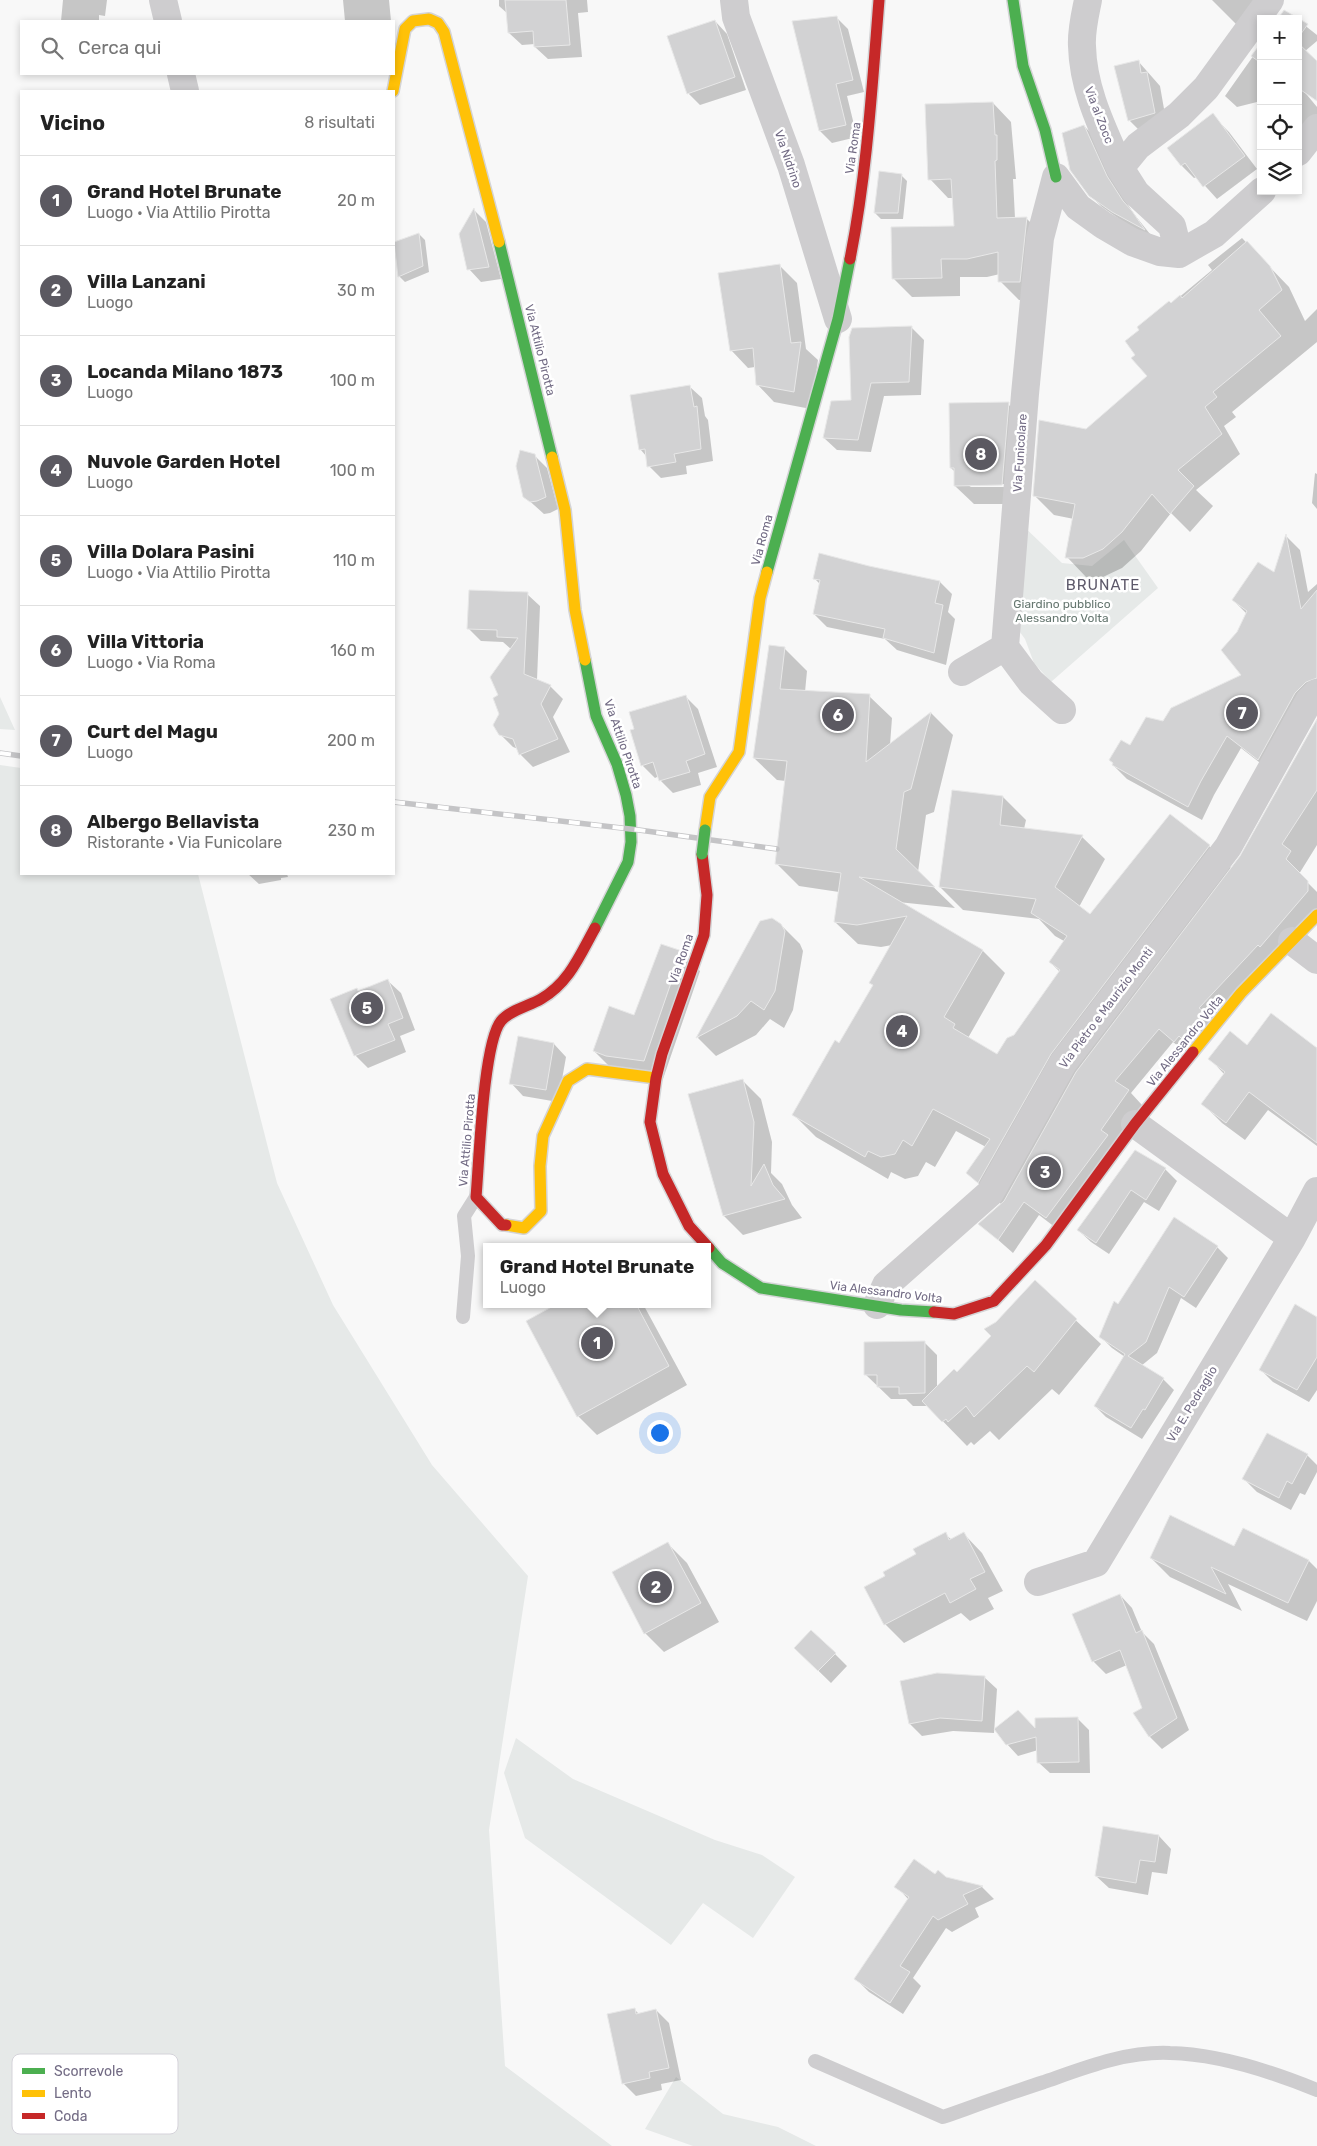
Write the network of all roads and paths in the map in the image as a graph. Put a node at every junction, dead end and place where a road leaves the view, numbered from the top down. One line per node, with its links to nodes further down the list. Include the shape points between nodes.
1 (163, 0): 7 (street)
2 (734, 0): 17 (street, Via Nidrino, via 736,17 791,165)
3 (879, 0): 17 (street, Via Roma, via 870,119 857,223)
4 (1013, 0): 14 (street, via 1023,66 1045,130)
5 (1088, 0): 13 (street, Via al Zocc, via 1082,46 1085,75 1089,95)
6 (1270, 0): 13 (street, via 1206,88 1179,115 1138,146)
7 (168, 20)
8 (181, 75): 9 (street)
9 (185, 90)
10 (392, 90): 28 (street, Via Attilio Pirotta, via 405,29 414,21 429,19 438,23 444,32 470,127 565,510 575,610 596,716 617,764 630,816 628,862 567,979 542,999 501,1022 493,1041 485,1087)
11 (1317, 128): 12 (street)
12 (1300, 150)
13 (1120, 168): 16 (street, Via al Zocc, via 1136,192 1172,226)
14 (1056, 177): 16 (street, via 1078,207 1103,225 1132,242 1160,252); 18 (street, Via Funicolare, via 1040,238)
15 (1258, 195): 16 (street, via 1214,234)
16 (1179, 254)
17 (838, 319): 25 (street, Via Roma, bridge, via 760,598 739,752 710,797 702,854 707,895 704,935)
18 (1005, 647): 19 (street); 21 (street, via 1031,682)
19 (962, 672)
20 (1317, 693): 32 (street, Via Pietro e Maurizio Monti, via 1309,701 1228,848 1063,1064 990,1193 886,1285)
21 (1062, 710)
22 (1317, 915): 23 (street, Via Alessandro Volta)
23 (1292, 941): 24 (street); 26 (street, Via Alessandro Volta, via 1241,993)
24 (1317, 960)
25 (656, 1078): 28 (street, Via Attilio Pirotta, via 587,1069 568,1081 543,1136 541,1211 524,1228 502,1225); 30 (street, Via Alessandro Volta, via 650,1122 663,1174 688,1226)
26 (1135, 1124): 29 (street); 32 (street, Via Alessandro Volta, via 1046,1246 994,1301 954,1314)
27 (1317, 1190): 29 (street, Via E. Pedraglio)
28 (476, 1197): 33 (lane, via 464,1216 468,1256)
29 (1292, 1238): 34 (street, Via E. Pedraglio, via 1096,1564)
30 (704, 1243)
31 (711, 1251): 32 (street, Via Alessandro Volta, via 722,1263 761,1288)
32 (877, 1305)
33 (463, 1317)
34 (1038, 1582)
35 (815, 2061): 36 (lane, via 943,2117 1091,2065 1141,2054 1170,2053 1211,2058 1285,2077)
36 (1317, 2090)

